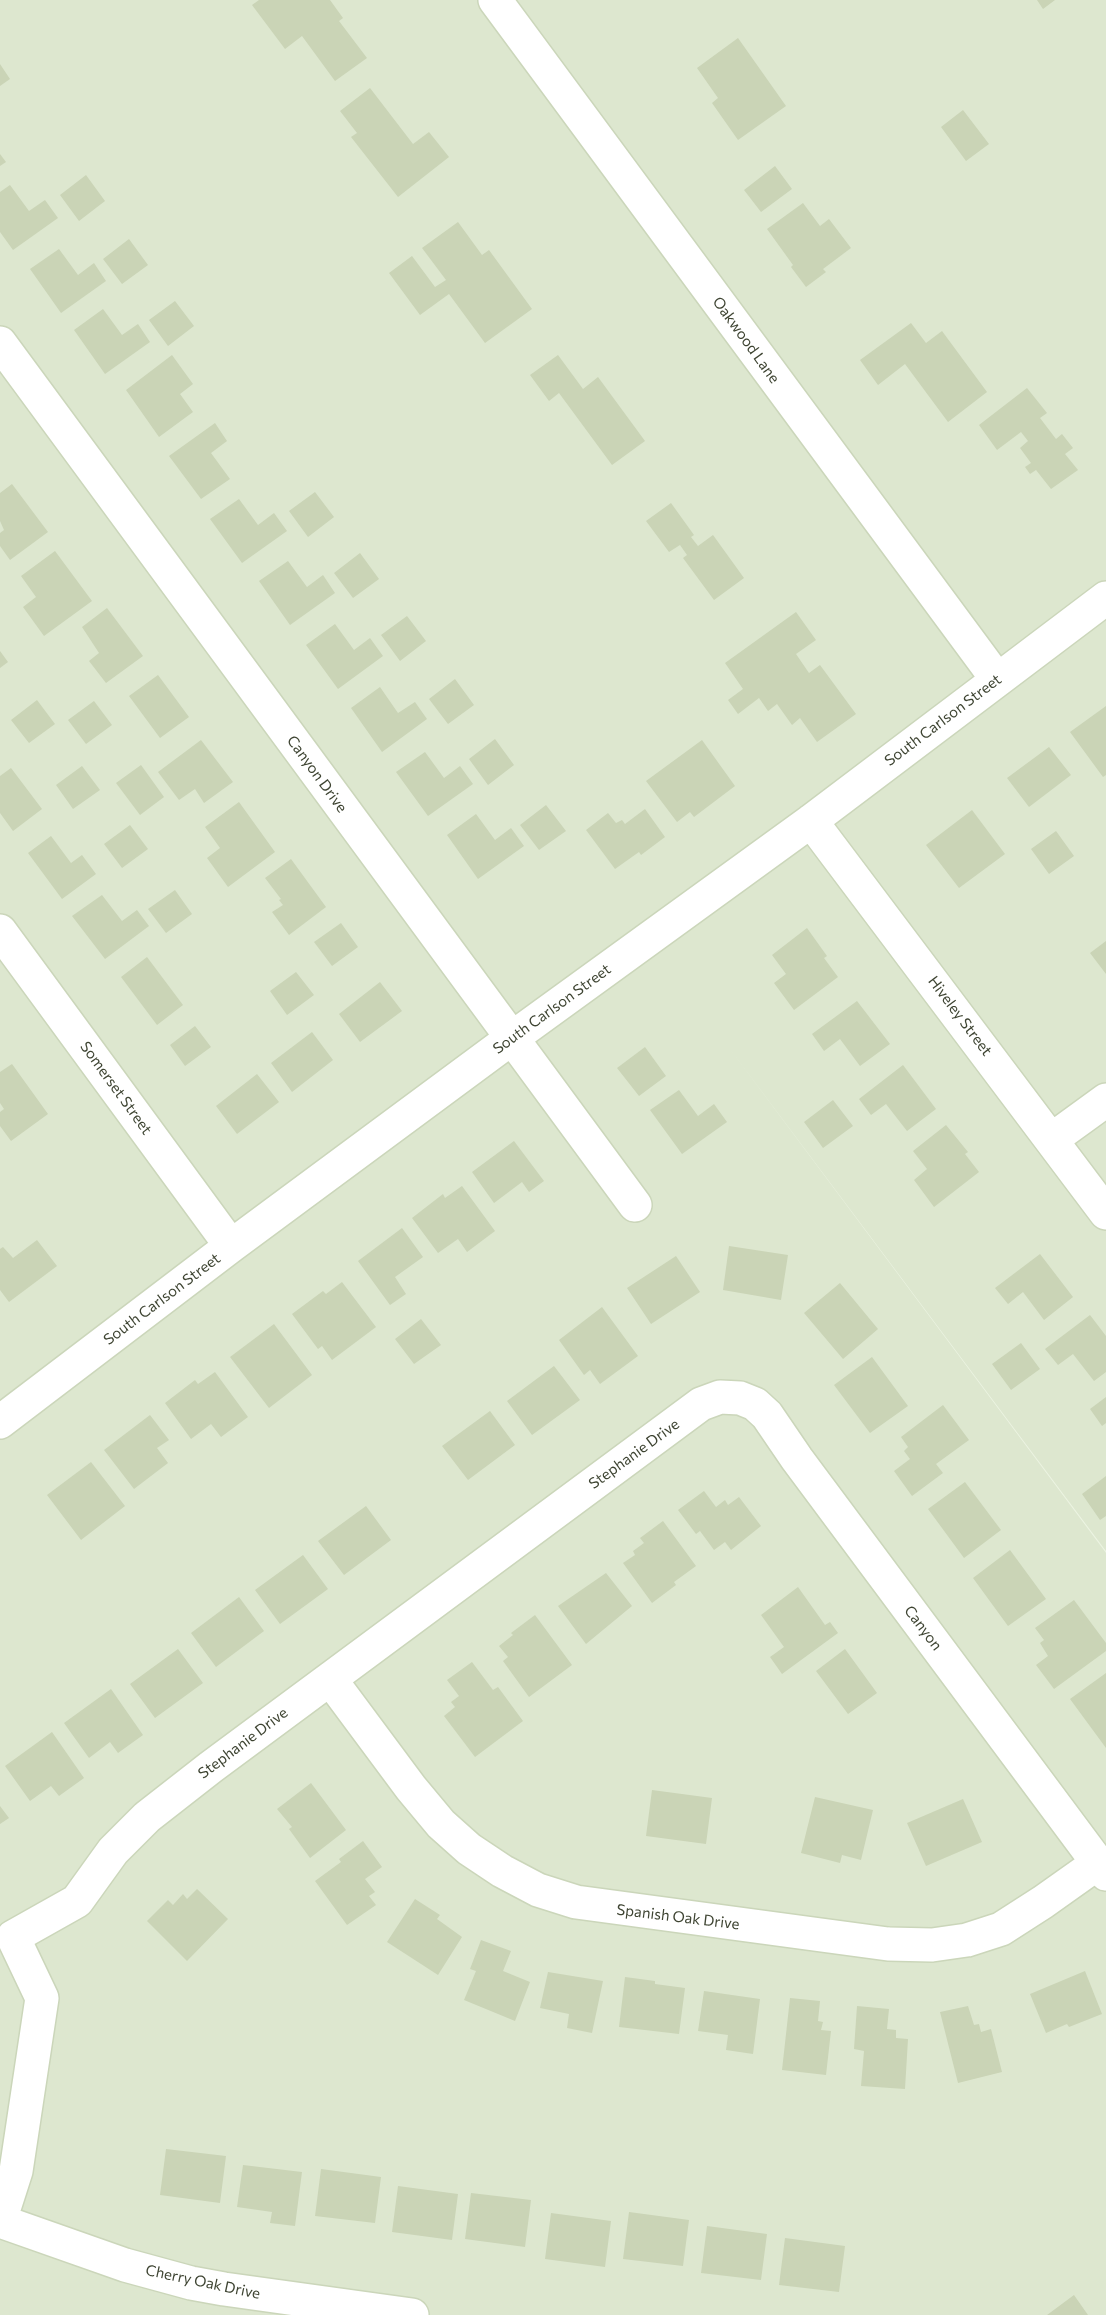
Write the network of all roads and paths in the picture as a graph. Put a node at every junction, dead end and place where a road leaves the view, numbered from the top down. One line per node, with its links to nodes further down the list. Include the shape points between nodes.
1 (495, 0): 4 (street, Oakwood Lane)
2 (0, 343): 7 (street, Canyon Drive)
3 (1106, 598): 4 (street, South Carlson Street)
4 (997, 679): 5 (street, South Carlson Street)
5 (811, 821): 7 (street, South Carlson Street); 9 (street, Hiveley Street)
6 (0, 931): 12 (street, Somerset Street)
7 (512, 1038): 10 (street, Canyon Drive); 12 (street, South Carlson Street)
8 (1106, 1100): 9 (street)
9 (1052, 1140): 11 (street, Hiveley Street)
10 (636, 1205)
11 (1106, 1213)
12 (231, 1246): 14 (street, South Carlson Street)
13 (730, 1397): 15 (street, Stephanie Drive, via 701,1404); 16 (street, Canyon, via 755,1404 767,1415)
14 (0, 1422)
15 (330, 1679): 16 (street, Spanish Oak Drive, via 411,1788 448,1830 502,1871 538,1890 576,1902 888,1944 932,1945 967,1940 1001,1929); 17 (street, Stephanie Drive, via 147,1817 113,1851 77,1901 13,1937 42,1998 15,2172)
16 (1102, 1868)
17 (0, 2221): 18 (street, Cherry Oak Drive, via 125,2265 191,2283)
18 (393, 2314)

